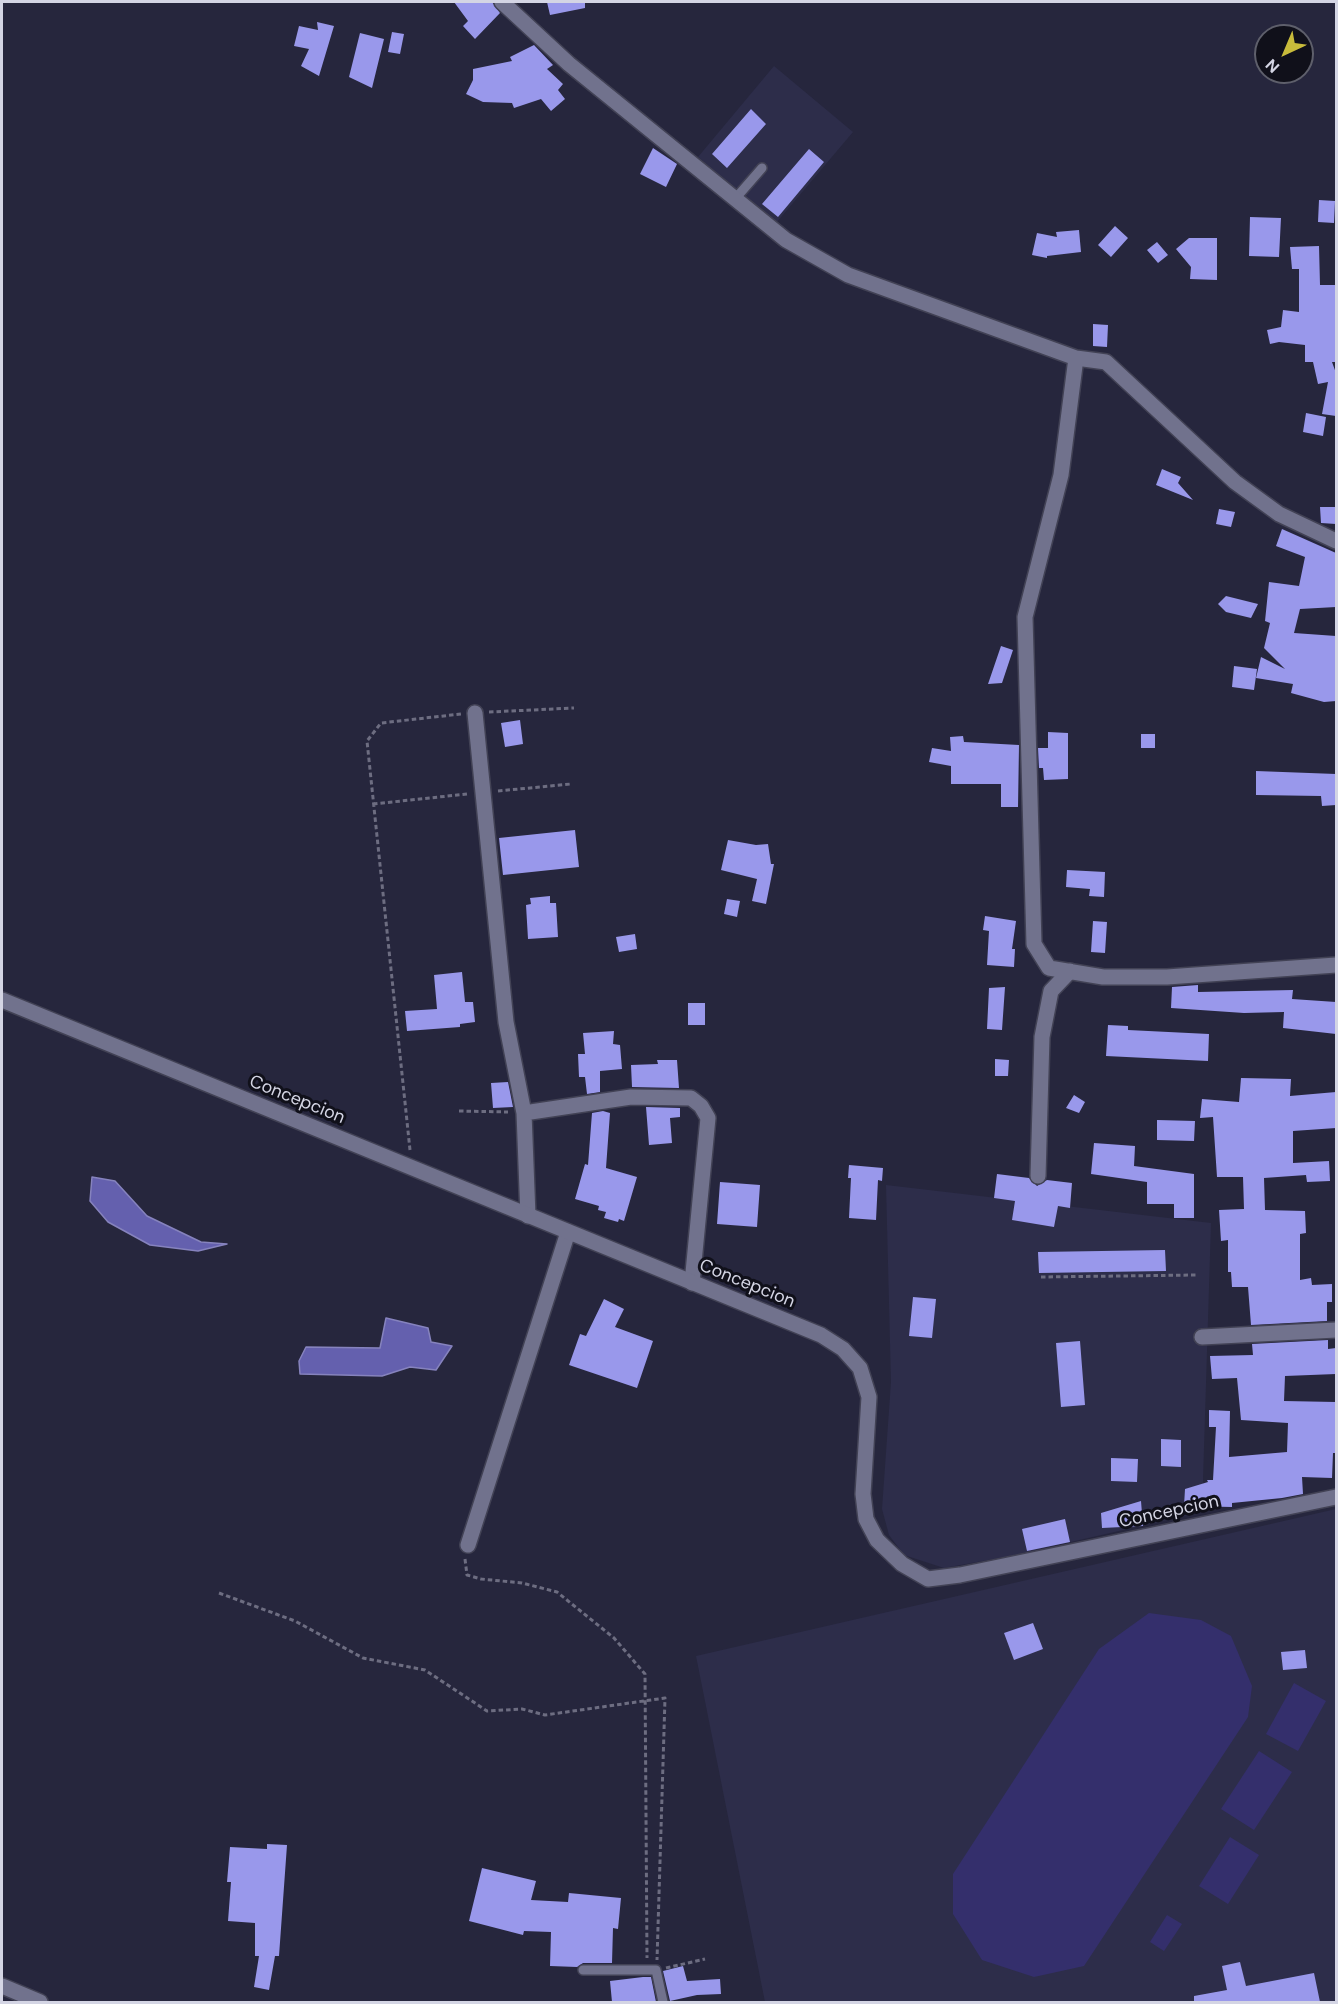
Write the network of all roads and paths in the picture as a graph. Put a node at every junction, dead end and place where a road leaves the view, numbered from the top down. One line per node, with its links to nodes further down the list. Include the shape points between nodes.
1 (502, 2): 3 (street, via 569,64)
2 (762, 168): 3 (lane)
3 (735, 199): 4 (street, via 786,240 848,275)
4 (1076, 357): 5 (street, via 1106,362 1235,482 1279,514); 9 (street, via 1061,476 1025,617 1034,944 1049,968)
5 (1336, 541)
6 (574, 708): 7 (path)
7 (475, 713): 12 (street, via 506,1022); 13 (path, via 381,723 367,741)
8 (1336, 965): 9 (street, via 1167,976 1103,977)
9 (1070, 971): 14 (street, via 1051,991 1041,1037)
10 (2, 1000): 13 (street, Concepcion)
11 (459, 1111): 12 (path)
12 (524, 1113): 15 (street); 19 (street, via 631,1097 692,1098 701,1106 708,1118)
13 (412, 1168): 15 (street, Concepcion)
14 (1038, 1176)
15 (528, 1216): 16 (street, Concepcion)
16 (568, 1232): 19 (street, Concepcion); 23 (street)
17 (1196, 1275): 18 (path)
18 (1041, 1277)
19 (692, 1283): 22 (street, Concepcion, via 821,1335 843,1349 860,1368 869,1397 863,1494 866,1519 877,1540 902,1564 928,1579)
20 (1336, 1330): 21 (street)
21 (1202, 1337)
22 (1336, 1497)
23 (468, 1545): 25 (path, via 464,1563 467,1575 557,1592 614,1638 645,1674)
24 (219, 1593): 25 (path, via 295,1621 363,1658 425,1670 487,1711 522,1709 545,1715)
25 (645, 1701): 26 (path, via 647,1959); 26 (path, via 665,1698)
26 (657, 1959): 29 (path)
27 (705, 1959): 29 (path)
28 (583, 1970): 29 (lane)
29 (656, 1970): 32 (lane)
30 (2, 1986): 31 (street)
31 (40, 2002)
32 (663, 2002)

